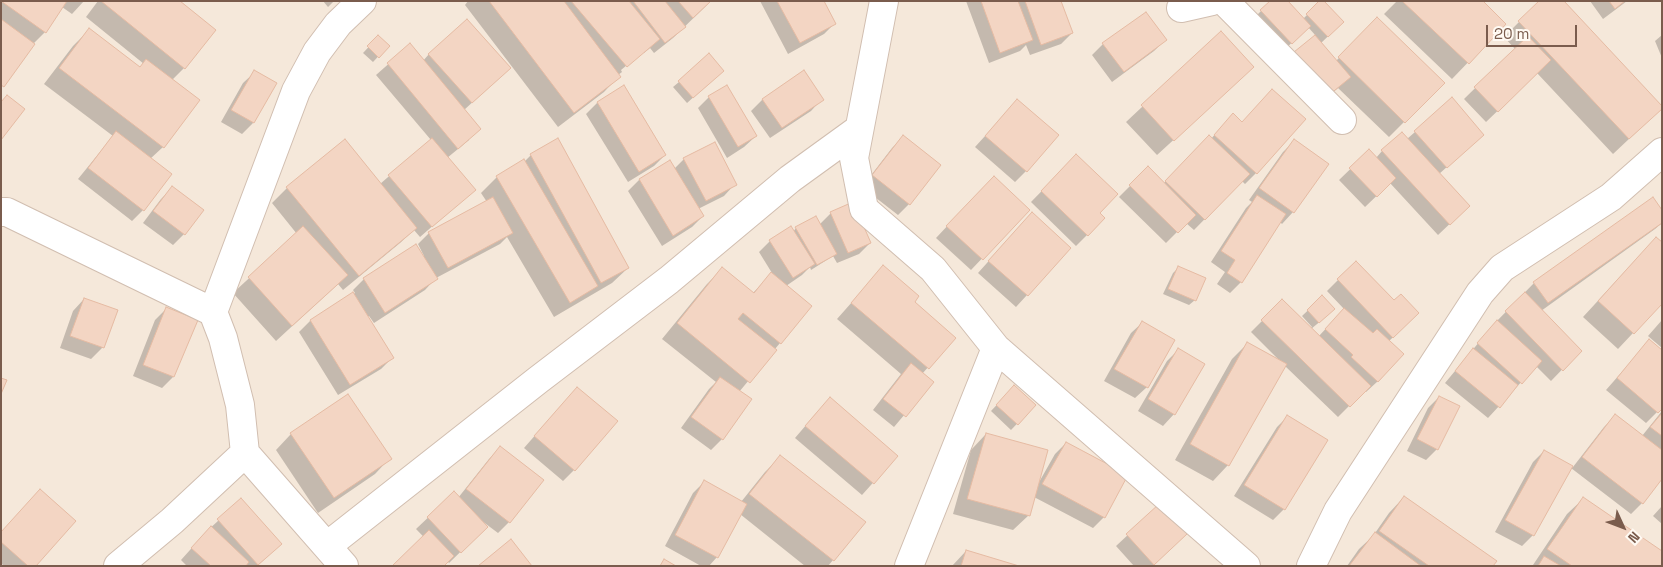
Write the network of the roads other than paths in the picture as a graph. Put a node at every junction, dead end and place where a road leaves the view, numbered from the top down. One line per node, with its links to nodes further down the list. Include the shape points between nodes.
1 (362, 1): 10 (street, via 338,24 317,52 296,91)
2 (884, 1): 7 (street)
3 (1212, 1): 5 (street)
4 (1224, 1): 6 (street)
5 (1181, 8)
6 (1342, 120)
7 (859, 129): 11 (street, via 854,158 864,209 933,269); 13 (street, via 790,178 669,280 538,380)
8 (1662, 152): 17 (street, via 1610,197 1502,268 1480,293 1338,511)
9 (1, 212): 10 (street, via 7,212)
10 (213, 312): 12 (street, via 240,405)
11 (996, 348): 15 (street); 16 (street)
12 (245, 453): 13 (street); 14 (street)
13 (336, 556)
14 (118, 566)
15 (909, 566)
16 (1246, 566)
17 (1310, 566)

